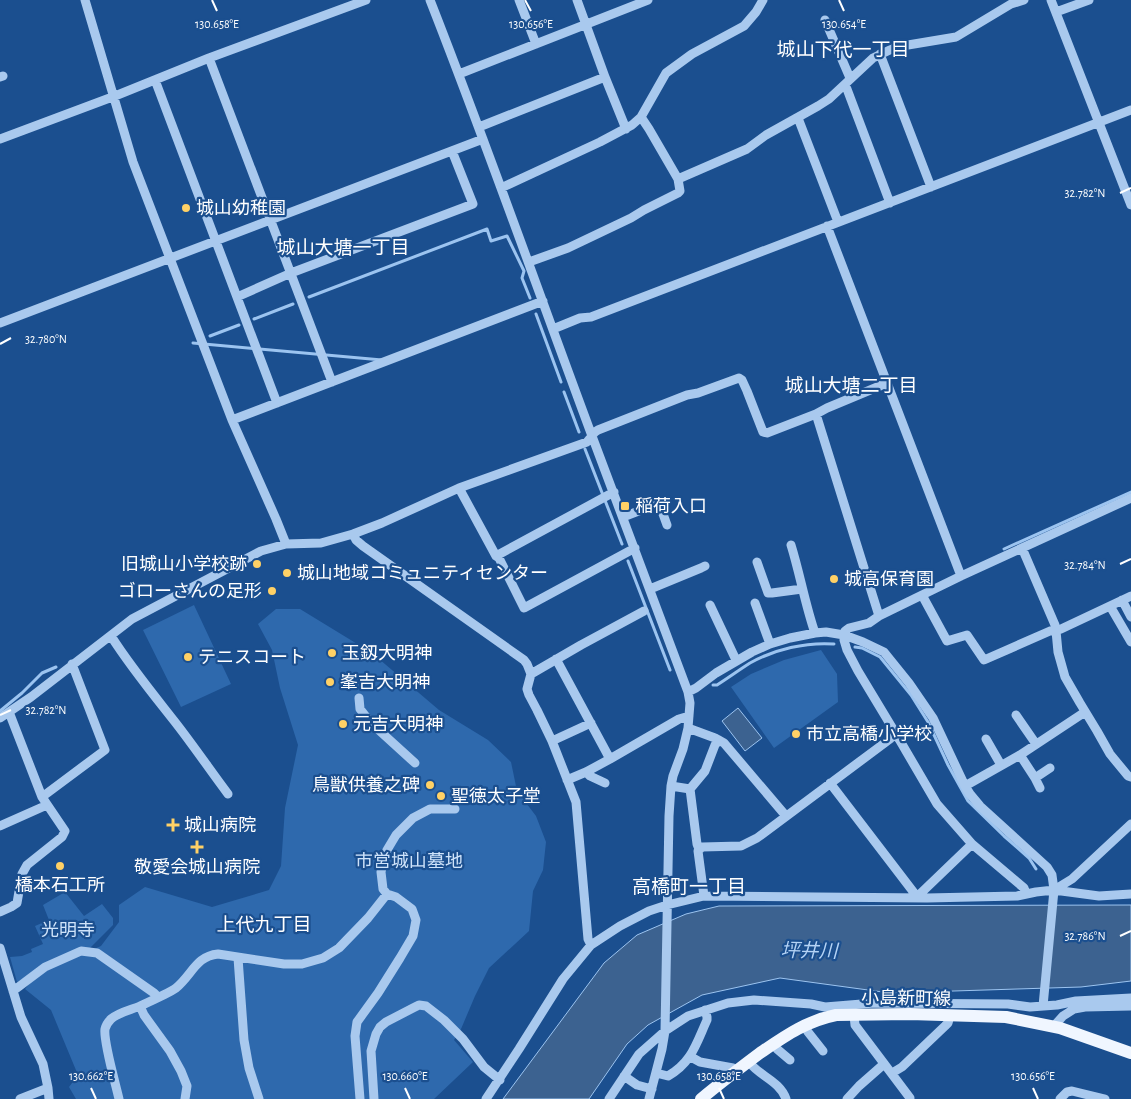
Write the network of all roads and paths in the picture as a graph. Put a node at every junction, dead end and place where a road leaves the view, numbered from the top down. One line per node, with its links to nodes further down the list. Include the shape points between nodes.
1 (85, 0): 21 (street)
2 (366, 0): 16 (street)
3 (430, 0): 17 (street)
4 (519, 0): 14 (street)
5 (577, 0): 13 (street)
6 (648, 0): 13 (street)
7 (763, 0): 23 (street, via 744,26 692,54 666,73)
8 (1024, 0): 15 (street, via 1011,4 956,37 896,47)
9 (1051, 0): 11 (street)
10 (1089, 0): 11 (street)
11 (1056, 12): 25 (street)
12 (825, 20): 20 (street)
13 (586, 24): 14 (street); 18 (street)
14 (536, 44): 17 (street)
15 (880, 54): 20 (street); 32 (street)
16 (209, 58): 19 (street); 36 (street)
17 (459, 74): 26 (street)
18 (605, 77): 26 (street); 27 (street)
19 (155, 80): 21 (street); 39 (street)
20 (847, 81): 24 (street, via 829,99); 34 (street, via 847,89)
21 (115, 96): 28 (street); 40 (street, via 133,162)
22 (1131, 110): 25 (street)
23 (641, 118): 27 (street); 31 (street)
24 (798, 118): 31 (street, via 747,149); 37 (street)
25 (1099, 122): 32 (street); 35 (street)
26 (479, 127): 29 (street)
27 (626, 128): 33 (street)
28 (0, 139)
29 (484, 139): 30 (street); 33 (street)
30 (452, 151): 36 (street); 42 (street, via 473,204)
31 (678, 180): 41 (street, via 678,193 568,248)
32 (931, 187): 34 (street)
33 (501, 188): 41 (street)
34 (890, 203): 37 (street)
35 (1131, 205)
36 (271, 221): 39 (street); 42 (street)
37 (838, 222): 38 (street)
38 (827, 226): 46 (street); 48 (street)
39 (216, 242): 40 (street); 43 (street)
40 (171, 259): 45 (street); 51 (street)
41 (529, 262): 44 (street)
42 (291, 273): 43 (street); 47 (street)
43 (237, 297): 49 (street)
44 (543, 301): 46 (street); 47 (street)
45 (0, 323)
46 (553, 329): 52 (street)
47 (332, 382): 49 (street)
48 (887, 383): 50 (street); 66 (street)
49 (277, 403): 51 (street)
50 (816, 414): 52 (street, via 763,432 739,378 687,395); 76 (street)
51 (232, 420): 59 (street)
52 (592, 435): 53 (street, via 587,442); 54 (street)
53 (459, 488): 58 (street); 63 (street)
54 (612, 493): 56 (street); 63 (street)
55 (1131, 498): 62 (street)
56 (623, 517): 57 (street, via 660,502); 61 (street)
57 (667, 524)
58 (353, 534): 59 (street, via 321,543); 87 (street, via 363,546 524,660)
59 (286, 544): 81 (street, via 261,551 132,619)
60 (791, 545): 68 (street)
61 (635, 548): 63 (street, via 524,608); 67 (street)
62 (1022, 548): 66 (street); 78 (street)
63 (496, 556)
64 (757, 562): 68 (street, via 768,593)
65 (704, 566): 67 (street)
66 (961, 576): 69 (street)
67 (650, 589): 75 (street)
68 (802, 589): 79 (street)
69 (922, 595): 76 (street); 78 (street, via 947,641 968,635 984,660)
70 (1131, 596): 71 (street)
71 (1122, 600): 74 (street); 77 (street)
72 (755, 603): 83 (street)
73 (710, 605): 85 (street)
74 (1110, 606): 78 (street); 82 (street)
75 (650, 608): 84 (street); 88 (street)
76 (879, 616): 80 (street, via 869,623 850,628)
77 (1131, 617)
78 (1056, 631): 91 (street, via 1060,664)
79 (815, 633): 80 (street); 83 (street)
80 (844, 635): 97 (street, via 848,650); 114 (street, via 884,652 894,664 933,718)
81 (111, 636): 86 (street); 117 (street)
82 (1131, 642)
83 (770, 644): 85 (street)
84 (556, 659): 87 (street); 95 (street)
85 (736, 660): 88 (street)
86 (72, 664): 90 (street); 118 (street, via 105,750)
87 (531, 674): 100 (street, via 527,689)
88 (688, 692): 93 (street)
89 (359, 698): 104 (street, via 360,710 371,723)
90 (9, 712): 94 (street); 118 (street)
91 (1084, 712): 101 (street); 108 (street, via 1110,754)
92 (1016, 715): 101 (street)
93 (689, 716): 96 (street); 103 (street)
94 (0, 718)
95 (591, 723): 100 (street); 103 (street)
96 (688, 728): 99 (street); 113 (street)
97 (894, 734): 112 (street); 124 (street, via 936,804)
98 (986, 739): 105 (street)
99 (719, 740): 116 (street, via 705,771); 121 (street)
100 (552, 741): 110 (street)
101 (1036, 744): 102 (street)
102 (1020, 755): 105 (street); 109 (street)
103 (610, 759): 107 (street)
104 (415, 762)
105 (1001, 765): 114 (street)
106 (1050, 768): 109 (street)
107 (586, 772): 110 (street); 111 (street)
108 (1131, 777)
109 (1035, 778): 115 (street)
110 (567, 780): 134 (street, via 576,802)
111 (605, 783)
112 (830, 783): 121 (street); 131 (street)
113 (671, 786): 116 (street); 132 (street)
114 (965, 786): 128 (street, via 980,806 1047,867 1052,876)
115 (1040, 788)
116 (690, 789): 125 (street)
117 (228, 794)
118 (42, 796): 119 (street)
119 (47, 805): 123 (street); 133 (street, via 64,831 62,836 27,865 22,874 17,903)
120 (455, 809): 126 (street, via 430,809 413,818 396,835 387,850 381,872)
121 (786, 816): 125 (street, via 741,846)
122 (1131, 825): 128 (street)
123 (0, 826)
124 (972, 844): 127 (street, via 1024,888); 131 (street)
125 (699, 849): 130 (street)
126 (387, 894): 136 (street, via 339,948 323,958 302,964 284,964); 170 (street, via 412,909 416,920 413,936 405,951 357,1022 355,1036)
127 (1026, 894): 128 (street); 131 (street)
128 (1054, 894): 129 (street); 141 (street)
129 (1131, 894)
130 (704, 896): 131 (street); 132 (street)
131 (918, 898)
132 (667, 905): 134 (street, via 620,926); 148 (street)
133 (0, 912)
134 (590, 945): 161 (street, via 563,979)
135 (0, 948): 137 (street)
136 (238, 958): 139 (street, via 218,954 205,957 174,989); 169 (street, via 244,1040)
137 (2, 963): 138 (street)
138 (13, 991): 139 (street, via 45,967 81,952 97,953); 162 (street, via 43,1064)
139 (158, 997): 142 (street)
140 (1130, 1002): 141 (street); 149 (street, via 1074,1009)
141 (1043, 1003): 144 (street, via 1030,1007 874,1003)
142 (140, 1006): 167 (street, via 116,1015 106,1027 106,1043); 168 (street, via 181,1071 187,1086)
143 (705, 1010): 144 (street, via 754,1000 811,1004); 148 (street); 153 (street, via 707,1020)
144 (825, 1012): 145 (main road, 小島新町線); 147 (main road, 小島新町線)
145 (854, 1015): 146 (main road, 小島新町線); 156 (street, via 855,1025)
146 (950, 1016): 149 (main road, 小島新町線, via 1006,1017); 159 (street, via 945,1026)
147 (804, 1025): 150 (main road, 小島新町線); 151 (street)
148 (665, 1026): 158 (street); 160 (street)
149 (1054, 1026): 152 (main road, 小島新町線)
150 (773, 1044): 154 (street); 155 (main road, 小島新町線)
151 (823, 1051)
152 (1131, 1053)
153 (691, 1057): 157 (street); 158 (street, via 668,1076)
154 (790, 1060)
155 (749, 1062): 157 (main road, 小島新町線); 176 (street, via 772,1080)
156 (884, 1064): 159 (street); 177 (street)
157 (736, 1071): 175 (main road, 小島新町線)
158 (656, 1073): 163 (street)
159 (892, 1073): 164 (street)
160 (624, 1076): 163 (street, via 637,1085); 173 (street)
161 (500, 1080): 171 (street, via 484,1068 444,1020 420,1005 386,1022 376,1034 371,1051); 172 (street)
162 (48, 1088): 165 (street); 166 (street)
163 (652, 1089): 174 (street)
164 (910, 1098)
165 (20, 1099)
166 (49, 1099)
167 (119, 1099)
168 (185, 1099)
169 (259, 1099)
170 (360, 1099)
171 (374, 1099)
172 (486, 1099)
173 (609, 1099)
174 (649, 1099)
175 (701, 1099)
176 (786, 1099)
177 (847, 1099)
178 (1060, 1099): 179 (street, via 1072,1091)
179 (1105, 1099)

